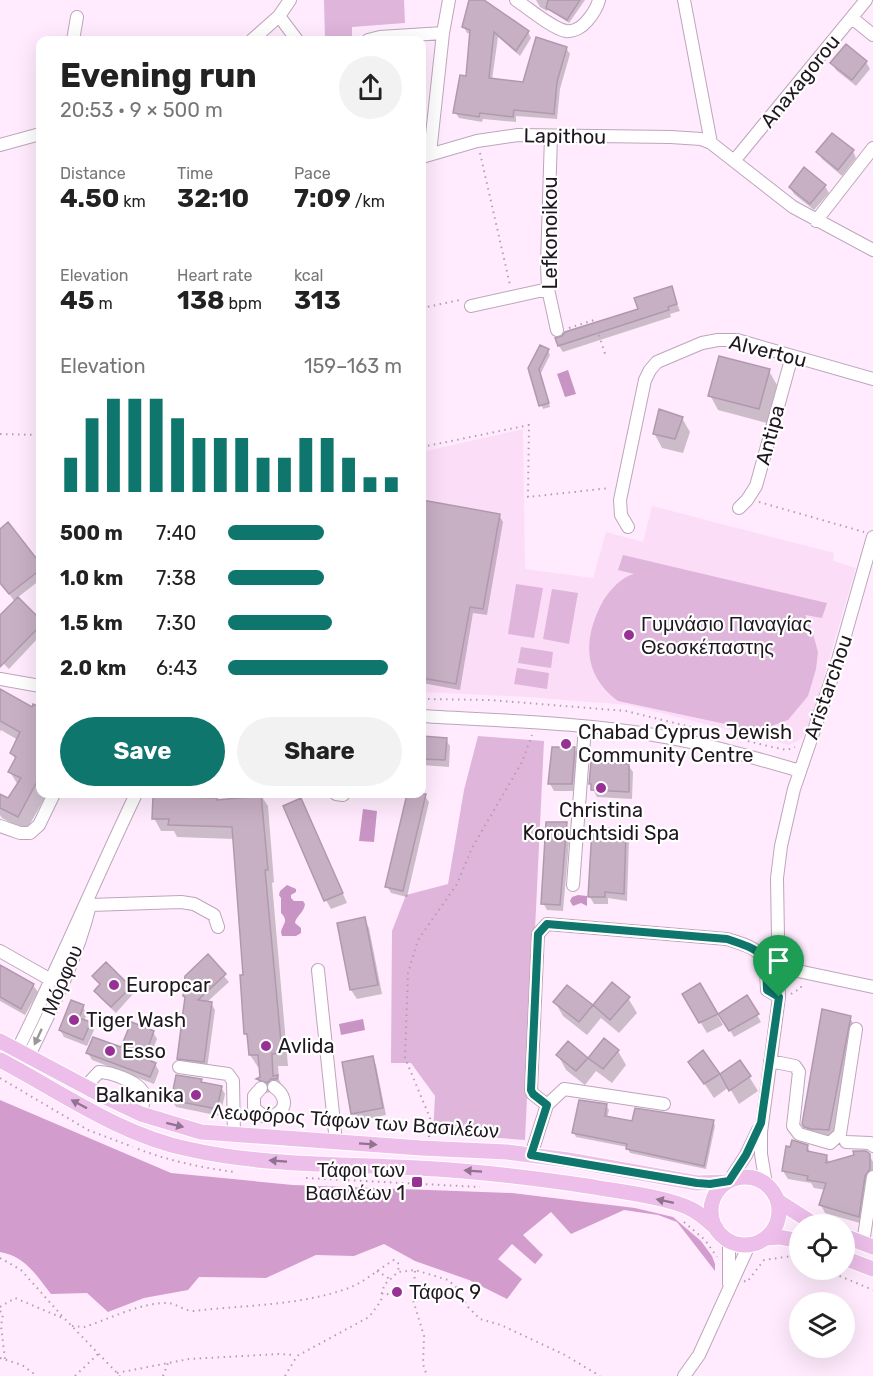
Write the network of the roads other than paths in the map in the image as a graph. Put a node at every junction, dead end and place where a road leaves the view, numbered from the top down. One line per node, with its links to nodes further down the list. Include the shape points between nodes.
1 (290, 0): 7 (street)
2 (449, 0): 10 (street)
3 (516, 0): 4 (street, via 567,31 585,24)
4 (599, 0)
5 (684, 0): 18 (street)
6 (866, 0): 9 (street, Anaxagorou)
7 (279, 16): 13 (street); 14 (street)
8 (77, 17): 12 (street)
9 (852, 18): 11 (street); 22 (street, Anaxagorou)
10 (443, 33): 15 (street); 21 (street)
11 (873, 35)
12 (74, 36)
13 (256, 36)
14 (294, 36)
15 (396, 36)
16 (36, 135): 19 (street)
17 (551, 136): 18 (street, Lapithou, via 680,137); 21 (street, Lapithou, via 518,135 477,141); 25 (street, Lefkonoikou)
18 (711, 143): 22 (street)
19 (0, 145)
20 (873, 148): 23 (street)
21 (426, 155)
22 (734, 161): 23 (street)
23 (816, 221): 24 (street)
24 (873, 250)
25 (548, 290): 26 (street); 27 (street, Lefkonoikou)
26 (471, 306)
27 (557, 330)
28 (792, 356): 29 (street, Alvertou); 30 (street, Antipa, via 756,486); 31 (street, Alvertou, via 737,340 718,339 657,362 645,380 624,486 620,509)
29 (873, 379)
30 (738, 508)
31 (628, 526)
32 (873, 536): 37 (street, Aristarchou, via 838,660)
33 (0, 680): 34 (street)
34 (36, 683)
35 (426, 716): 36 (street)
36 (585, 727): 37 (street, via 707,745); 41 (street)
37 (800, 771): 46 (street, Aristarchou, via 777,878)
38 (52, 798): 40 (street, via 39,825 30,833)
39 (133, 798): 42 (street, Μόρφου)
40 (0, 826)
41 (573, 885)
42 (94, 886): 43 (street, Μόρφου); 48 (street, Μόρφου)
43 (90, 905): 44 (street, via 194,904 208,909); 53 (street, Μόρφου, one-way to 53, via 64,979)
44 (218, 927)
45 (0, 951): 48 (street)
46 (779, 967): 49 (street); 50 (street, Aristarchou)
47 (318, 970): 67 (street)
48 (51, 980): 53 (street, Μόρφου)
49 (873, 987)
50 (779, 997): 54 (street, Aristarchou); 61 (street, via 767,990 766,964 754,948 727,939 547,924 538,934 531,1090)
51 (856, 1029): 54 (street, via 840,1134 830,1143 799,1134 793,1126 800,1072 795,1066)
52 (0, 1041): 53 (main road, Λεωφόρος Τάφων των Βασιλέων)
53 (23, 1053): 55 (street, Μόρφου); 57 (main road, Λεωφόρος Τάφων των Βασιλέων)
54 (770, 1061): 64 (street, Aristarchou)
55 (10, 1066): 76 (main road, one-way to 55, via 701,1215 674,1203 532,1177 238,1158 186,1149 132,1130)
56 (179, 1067): 65 (street, via 228,1074 233,1081)
57 (86, 1086): 62 (main road, Λεωφόρος Τάφων των Βασιλέων); 62 (street, via 99,1072 132,1082 144,1095)
58 (274, 1087): 63 (street, via 284,1101 280,1112)
59 (261, 1088): 63 (street, via 254,1096 254,1108 263,1116)
60 (664, 1104): 61 (street, via 564,1089)
61 (547, 1105): 70 (street)
62 (141, 1114): 65 (main road, Λεωφόρος Τάφων των Βασιλέων, one-way to 65, via 201,1132)
63 (274, 1115): 66 (street)
64 (761, 1123): 72 (street, Aristarchou); 73 (street, Aristarchou)
65 (234, 1134): 66 (main road, Λεωφόρος Τάφων των Βασιλέων)
66 (274, 1137): 67 (main road, Λεωφόρος Τάφων των Βασιλέων)
67 (336, 1142): 70 (main road, Λεωφόρος Τάφων των Βασιλέων, one-way to 70)
68 (846, 1142): 69 (street)
69 (873, 1146)
70 (531, 1155): 72 (main road, Λεωφόρος Τάφων των Βασιλέων, via 697,1183)
71 (873, 1177): 81 (street)
72 (728, 1182): 73 (main road, via 744,1176); 76 (main road, via 719,1188 712,1203)
73 (766, 1184): 74 (main road)
74 (778, 1201): 75 (main road); 77 (main road, via 778,1219)
75 (798, 1214)
76 (716, 1228): 79 (main road)
77 (766, 1238): 78 (main road); 80 (main road)
78 (789, 1239)
79 (729, 1241): 80 (main road); 84 (street)
80 (749, 1245): 84 (street)
81 (868, 1245)
82 (855, 1262): 83 (main road)
83 (873, 1269)
84 (732, 1283): 85 (street, via 699,1355)
85 (684, 1376)

